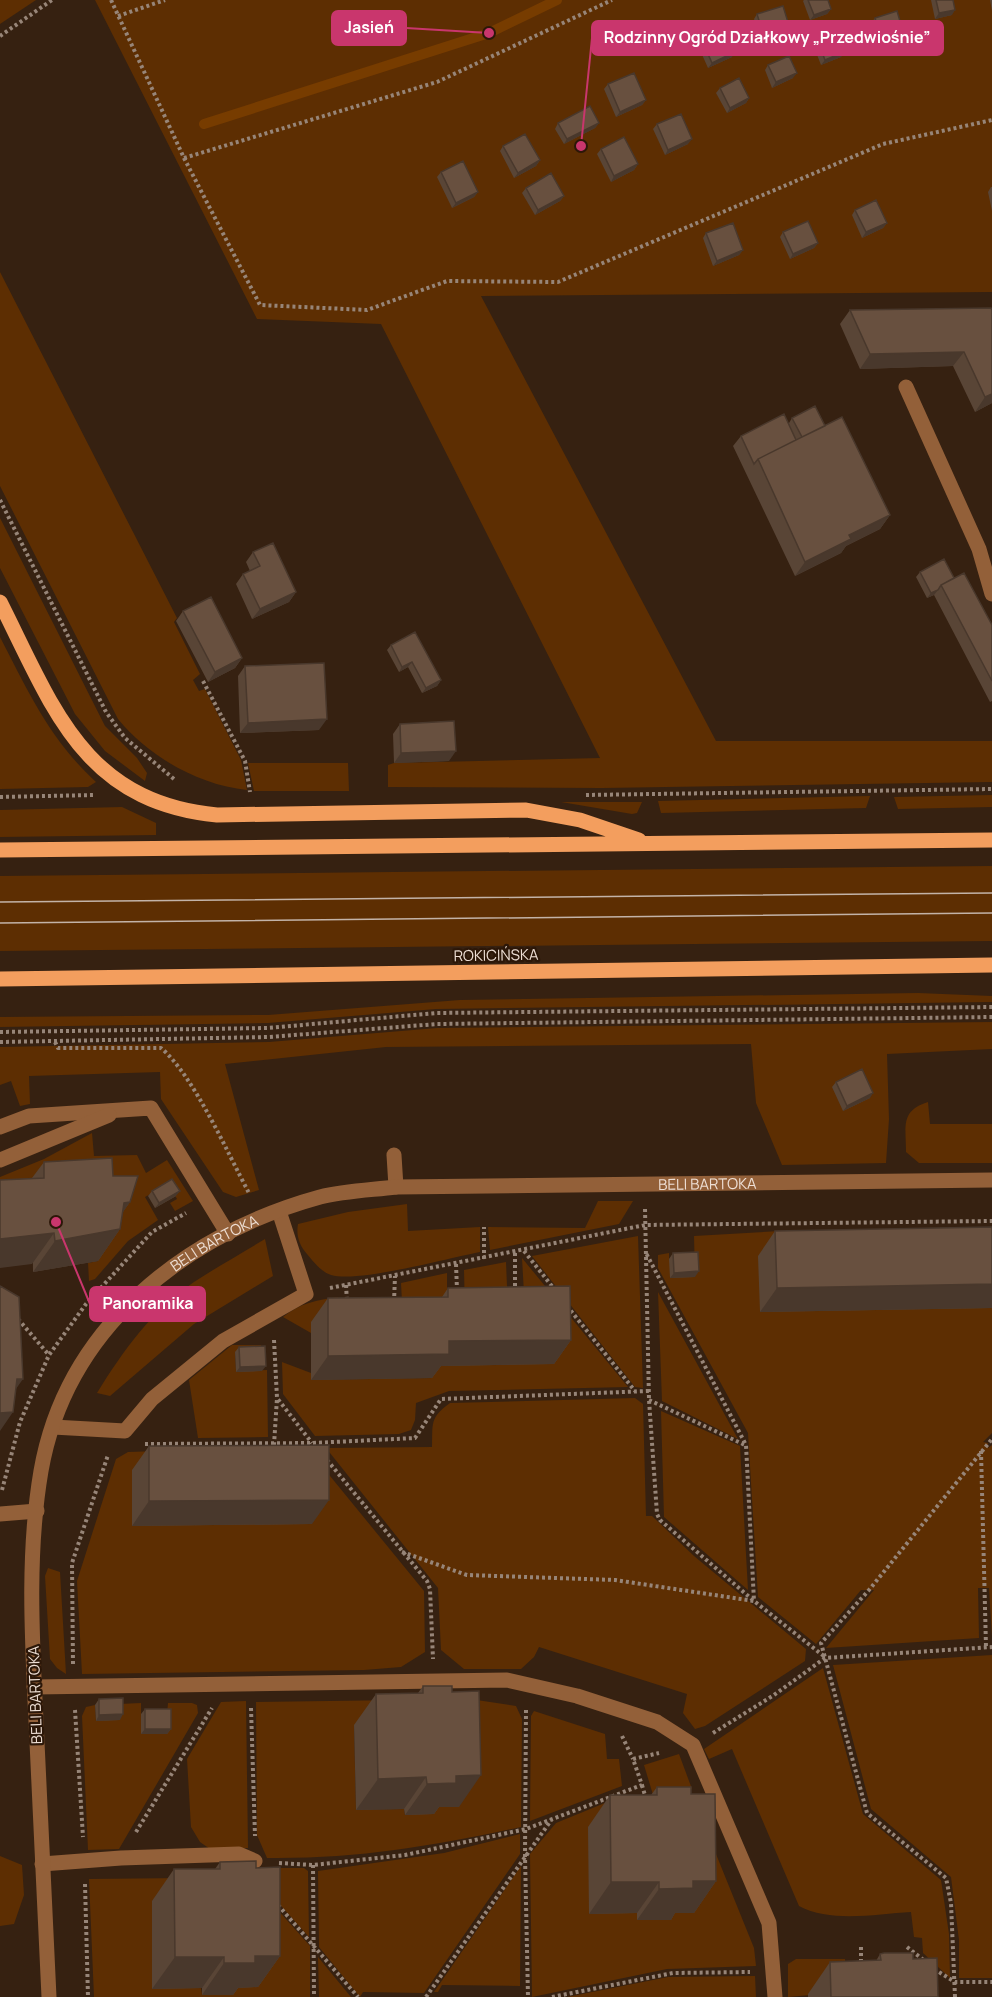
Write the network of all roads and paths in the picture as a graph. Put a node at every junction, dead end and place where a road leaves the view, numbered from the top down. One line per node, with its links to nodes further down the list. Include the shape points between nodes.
1 (52, 0): 6 (path)
2 (111, 0): 5 (path)
3 (165, 0): 5 (path)
4 (612, 0): 8 (path, via 437,82)
5 (118, 16): 8 (path)
6 (0, 36)
7 (992, 120): 8 (path, via 883,144 558,282 447,281 367,310 260,305)
8 (184, 158)
9 (906, 387): 11 (street, via 979,549)
10 (0, 500): 14 (path, via 106,712 125,738)
11 (992, 594)
12 (0, 602): 19 (main road, via 72,738 103,770 135,793 159,803 190,812 217,814 526,810 580,820)
13 (203, 681): 17 (path, via 245,761)
14 (181, 786)
15 (99, 795): 16 (path)
16 (0, 797)
17 (251, 798)
18 (992, 840): 19 (main road)
19 (650, 844): 20 (main road)
20 (0, 850)
21 (992, 965): 22 (main road, ROKICIŃSKA)
22 (0, 979)
23 (992, 1007): 25 (path, via 436,1014 268,1028)
24 (992, 1017): 26 (path, via 437,1024 268,1037)
25 (0, 1032)
26 (0, 1042)
27 (120, 1110): 28 (street, via 29,1116); 30 (street); 44 (street, via 151,1108)
28 (0, 1127)
29 (394, 1155): 32 (street)
30 (0, 1160)
31 (992, 1180): 32 (street, BELI BARTOKA)
32 (396, 1186): 33 (street, BELI BARTOKA, via 322,1197)
33 (279, 1211): 44 (street, BELI BARTOKA); 53 (street)
34 (965, 1221): 35 (path); 37 (path); 41 (path)
35 (992, 1221)
36 (842, 1222): 37 (path); 38 (path); 43 (path)
37 (906, 1222): 42 (path)
38 (795, 1223): 39 (path); 45 (path)
39 (645, 1225): 46 (path); 48 (path)
40 (484, 1227): 49 (path)
41 (965, 1231)
42 (907, 1232)
43 (842, 1233)
44 (228, 1234): 65 (street, BELI BARTOKA, via 173,1264 112,1321 74,1372)
45 (794, 1234)
46 (524, 1251): 47 (path); 62 (path)
47 (514, 1253): 49 (path); 55 (path)
48 (646, 1253): 61 (path); 70 (path)
49 (484, 1259): 50 (path)
50 (456, 1264): 51 (path); 54 (path)
51 (395, 1276): 52 (path); 56 (path)
52 (346, 1285): 53 (path); 57 (path)
53 (306, 1294): 59 (street)
54 (457, 1300)
55 (515, 1300)
56 (394, 1310)
57 (347, 1313)
58 (15, 1315): 60 (path)
59 (266, 1317): 63 (path, via 274,1332); 65 (street, via 223,1341 152,1399 125,1431)
60 (49, 1355)
61 (649, 1391): 62 (path); 64 (path)
62 (636, 1392): 69 (path, via 441,1399 416,1438)
63 (277, 1398): 68 (path); 69 (path)
64 (649, 1400): 70 (path); 79 (path, via 660,1520)
65 (53, 1427): 76 (street, BELI BARTOKA, via 41,1471)
66 (992, 1438): 72 (path)
67 (213, 1443): 68 (path); 73 (path); 75 (path, via 165,1444)
68 (274, 1443): 69 (path); 74 (path)
69 (313, 1443): 78 (path)
70 (746, 1445): 79 (path)
71 (110, 1449): 84 (path, via 72,1563)
72 (981, 1451): 80 (path); 83 (path, via 869,1590 820,1644)
73 (214, 1452)
74 (274, 1452)
75 (165, 1453)
76 (37, 1511): 77 (street); 85 (street, BELI BARTOKA, via 32,1563)
77 (0, 1514)
78 (402, 1552): 79 (path, via 468,1575 615,1580); 82 (path, via 430,1589)
79 (754, 1601): 83 (path)
80 (986, 1647): 81 (path); 83 (path)
81 (992, 1647)
82 (433, 1654)
83 (825, 1658): 89 (path); 103 (path, via 867,1813 946,1878)
84 (74, 1685): 85 (street); 89 (street, via 507,1680 577,1696 657,1722)
85 (34, 1687): 95 (street, BELI BARTOKA)
86 (250, 1702): 94 (path)
87 (526, 1703): 91 (path)
88 (214, 1705): 93 (path)
89 (693, 1745): 90 (path, via 633,1759 642,1785); 111 (street, via 769,1923)
90 (552, 1819): 91 (path); 92 (path)
91 (526, 1829): 92 (path); 96 (path, via 405,1855)
92 (525, 1856): 108 (path); 109 (path)
93 (120, 1857): 94 (street, via 239,1854); 95 (street)
94 (255, 1861): 96 (path)
95 (42, 1863): 105 (street, BELI BARTOKA)
96 (313, 1865): 98 (path)
97 (274, 1902): 98 (path)
98 (313, 1946): 106 (path); 107 (path)
99 (861, 1947): 101 (path)
100 (907, 1947): 103 (path)
101 (861, 1966)
102 (760, 1972): 110 (path, via 673,1973)
103 (955, 1982): 104 (path); 112 (path)
104 (992, 1982)
105 (49, 1997)
106 (314, 1997)
107 (358, 1997)
108 (426, 1997)
109 (528, 1997)
110 (552, 1997)
111 (775, 1997)
112 (955, 1997)

